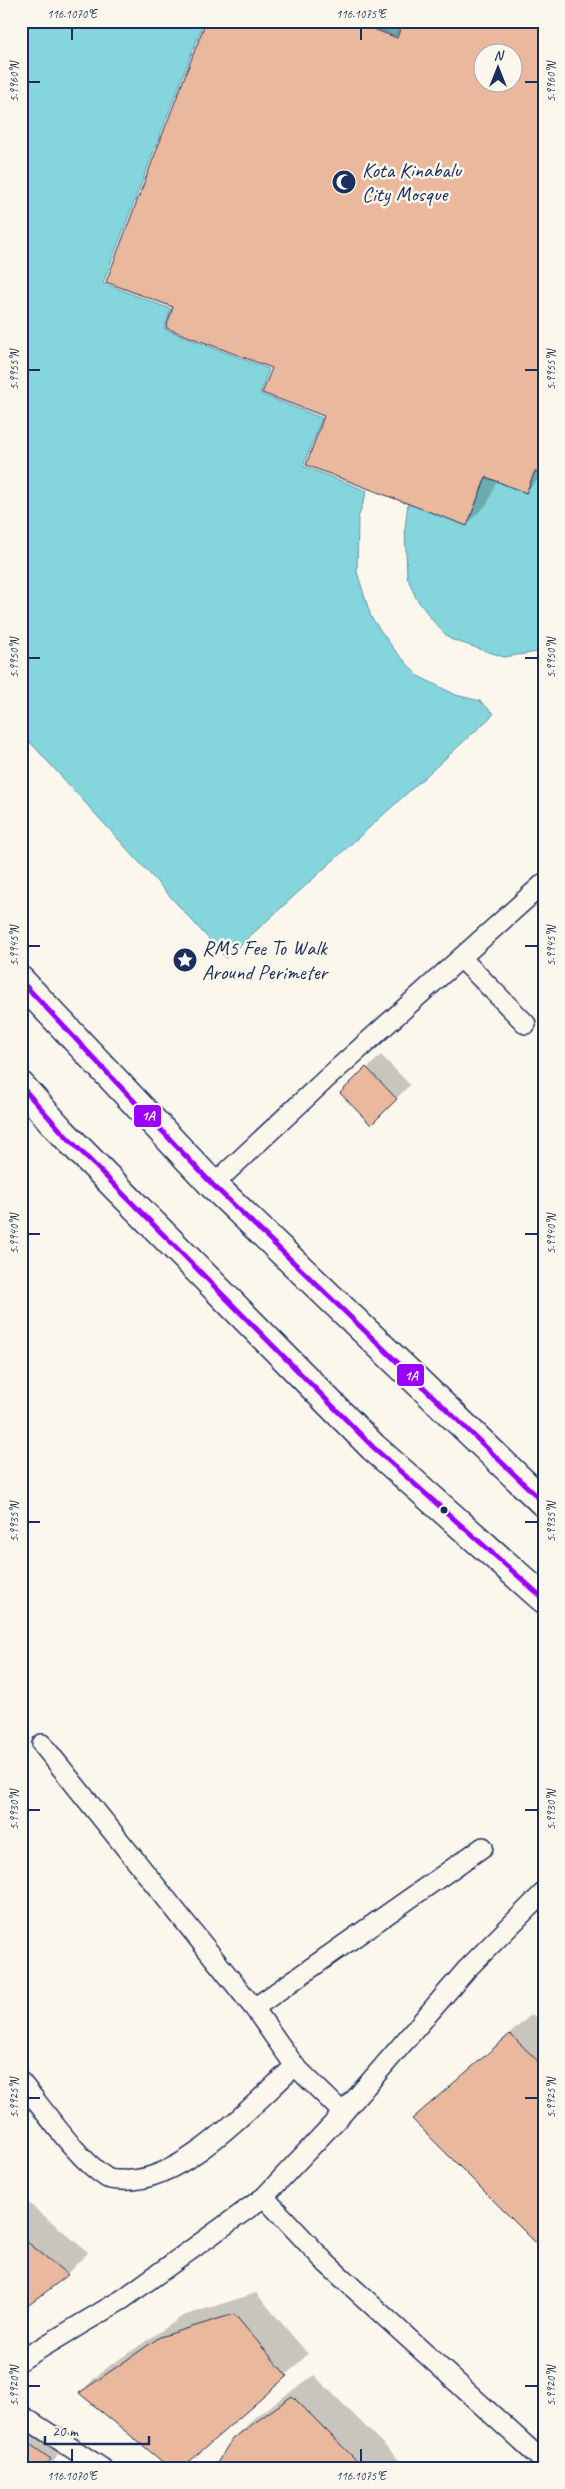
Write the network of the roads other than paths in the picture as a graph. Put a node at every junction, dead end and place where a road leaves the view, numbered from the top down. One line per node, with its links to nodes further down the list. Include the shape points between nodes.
1 (544, 883): 2 (lane)
2 (462, 959): 4 (lane); 6 (lane, via 326,1079)
3 (21, 981): 6 (main road)
4 (526, 1024)
5 (21, 1086): 8 (main road, via 62,1132 373,1447)
6 (214, 1185): 7 (main road)
7 (544, 1503)
8 (544, 1600)
9 (42, 1744): 12 (lane)
10 (483, 1847): 12 (lane)
11 (544, 1892): 15 (lane, via 467,1969)
12 (254, 2008): 13 (lane)
13 (295, 2066): 14 (lane, via 188,2160 153,2176 131,2181 109,2179 86,2160); 15 (lane)
14 (21, 2082)
15 (343, 2113): 16 (lane)
16 (264, 2197): 17 (lane, via 123,2299); 19 (lane, via 327,2264)
17 (21, 2360)
18 (21, 2415): 20 (lane)
19 (544, 2462)
20 (102, 2468)

